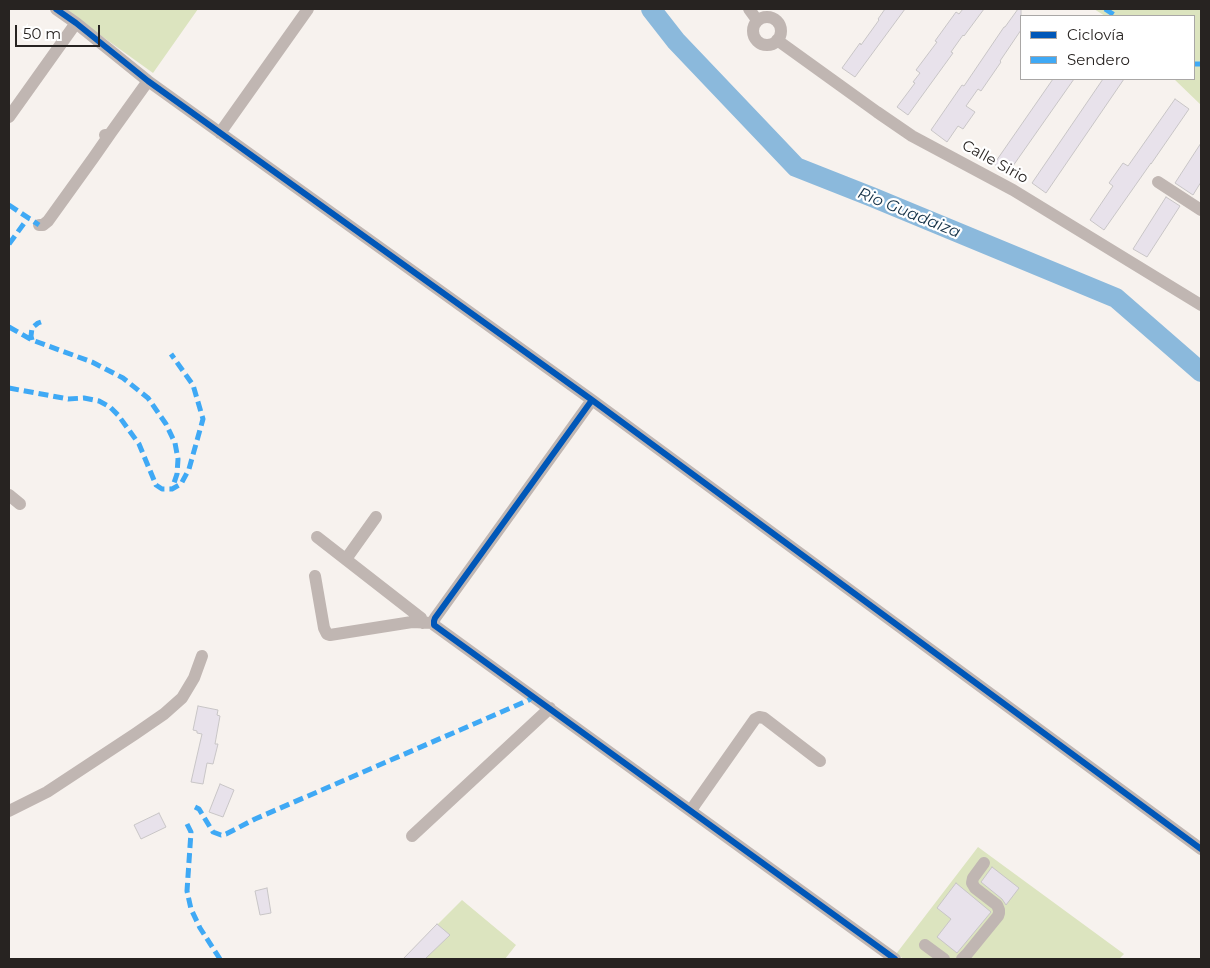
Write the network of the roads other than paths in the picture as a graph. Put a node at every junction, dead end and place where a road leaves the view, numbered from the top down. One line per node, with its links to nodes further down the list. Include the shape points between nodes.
1 (56, 9): 5 (street)
2 (308, 9): 9 (street)
3 (748, 9): 4 (street)
4 (757, 20): 6 (street, via 771,17 777,20 781,34); 6 (street, via 753,26 757,40 763,44)
5 (76, 23): 7 (street); 8 (street)
6 (777, 40): 13 (street, Calle Sirio, via 912,136 1013,190)
7 (148, 81): 9 (street); 12 (street, via 48,221)
8 (9, 117)
9 (220, 133): 14 (street)
10 (1158, 182): 11 (street)
11 (1201, 210)
12 (39, 225)
13 (1201, 305)
14 (592, 400): 21 (street, via 435,618); 28 (street)
15 (9, 495): 16 (street)
16 (20, 504)
17 (376, 517): 19 (street)
18 (317, 537): 19 (street)
19 (346, 559): 21 (street)
20 (315, 576): 21 (street, via 327,634 412,622)
21 (428, 623): 23 (street)
22 (202, 656): 26 (street, via 182,698 164,714 47,792)
23 (550, 708): 25 (street); 27 (street)
24 (820, 761): 25 (street, via 764,718 758,717)
25 (691, 810): 31 (street)
26 (9, 811)
27 (412, 836)
28 (1201, 849)
29 (984, 863): 33 (street, via 972,883 997,905 999,913)
30 (925, 945): 32 (street)
31 (895, 959)
32 (944, 959)
33 (962, 959)

